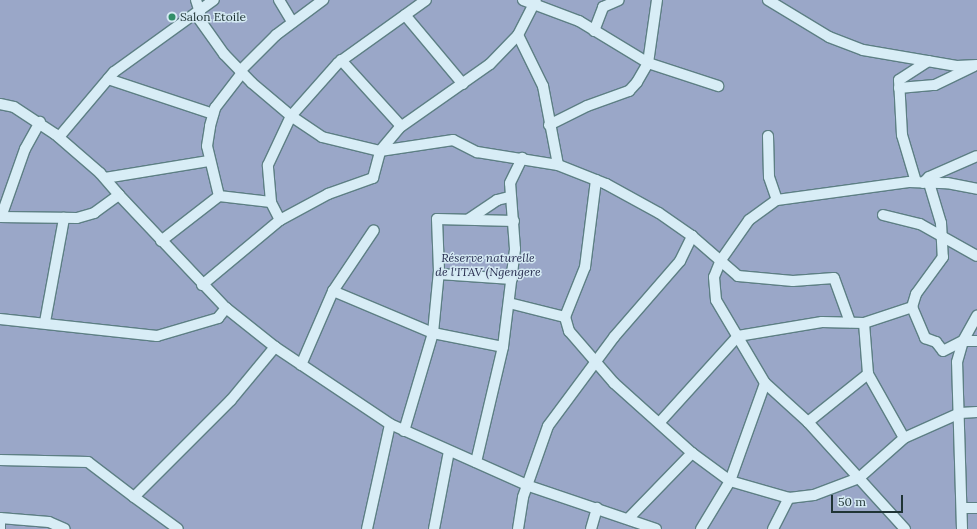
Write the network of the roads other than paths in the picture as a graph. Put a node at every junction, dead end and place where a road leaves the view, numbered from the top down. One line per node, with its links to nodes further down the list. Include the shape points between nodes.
1 (196, 0): 11 (street)
2 (214, 0): 11 (street)
3 (279, 0): 13 (street)
4 (323, 0): 13 (street)
5 (426, 0): 12 (street)
6 (523, 0): 10 (street)
7 (619, 0): 14 (street, via 603,7)
8 (657, 0): 18 (street)
9 (770, 0): 17 (street, via 829,37 869,51)
10 (536, 2): 14 (street, via 579,21); 15 (street)
11 (199, 14): 20 (street); 21 (street, via 151,43)
12 (405, 15): 16 (street); 22 (street)
13 (292, 22): 20 (street)
14 (594, 31): 18 (street)
15 (518, 35): 22 (street); 29 (street, via 537,70)
16 (341, 60): 27 (street); 30 (street)
17 (928, 61): 19 (street); 24 (street, via 900,76)
18 (648, 64): 23 (street); 29 (street, via 629,92 587,106)
19 (975, 65): 24 (street, via 935,85)
20 (241, 72): 26 (street); 27 (street)
21 (108, 79): 26 (street); 32 (street)
22 (463, 84): 30 (street)
23 (718, 86)
24 (899, 88): 40 (street, via 902,135)
25 (0, 104): 28 (street)
26 (214, 114): 36 (street, via 207,146)
27 (291, 116): 33 (street, via 322,137); 46 (street, via 268,165)
28 (40, 122): 32 (street); 48 (street, via 25,149)
29 (549, 125): 37 (street)
30 (401, 126): 33 (street)
31 (768, 136): 45 (street, via 769,176)
32 (59, 137): 38 (street)
33 (380, 151): 35 (street, via 453,140 477,152); 51 (street, via 373,178 328,194)
34 (977, 156): 40 (street)
35 (522, 158): 37 (street); 44 (street, via 510,183)
36 (210, 161): 38 (street); 43 (street)
37 (558, 165): 39 (street)
38 (105, 178): 42 (street)
39 (596, 180): 54 (street, via 627,194); 67 (street, via 585,267)
40 (923, 182): 41 (street); 45 (street, via 824,191); 55 (street)
41 (977, 189)
42 (119, 195): 49 (street, via 94,213); 56 (street)
43 (219, 196): 46 (street); 56 (street)
44 (510, 197): 50 (street, via 497,200); 52 (street)
45 (777, 200): 58 (street, via 749,220)
46 (271, 202): 51 (street)
47 (883, 215): 55 (street, via 920,224)
48 (1, 217): 49 (street)
49 (64, 218): 69 (street)
50 (469, 219): 52 (street); 59 (street, via 437,219)
51 (280, 220): 61 (street)
52 (514, 221): 60 (street)
53 (374, 230): 62 (street)
54 (692, 236): 58 (street); 78 (street, via 673,270)
55 (942, 239): 57 (street, via 955,241); 64 (street, via 942,262 916,294)
56 (161, 241): 61 (street)
57 (977, 256)
58 (721, 260): 70 (street, via 738,276 793,281 834,278); 73 (street, via 713,291)
59 (439, 274): 60 (street); 72 (street)
60 (512, 279): 63 (street)
61 (202, 285): 65 (street)
62 (333, 291): 72 (street); 79 (street)
63 (509, 303): 67 (street); 77 (street)
64 (912, 307): 71 (street); 74 (street, via 925,338 936,342 943,351)
65 (226, 308): 69 (street, via 218,318 157,336); 76 (street)
66 (977, 316): 74 (street)
67 (565, 317): 78 (street, via 574,339)
68 (0, 320): 69 (street)
69 (45, 322)
70 (850, 322): 71 (street); 73 (street, via 822,322)
71 (864, 323): 80 (street)
72 (433, 333): 77 (street); 87 (street)
73 (738, 336): 81 (street); 84 (street)
74 (964, 341): 75 (street); 83 (street, via 957,362)
75 (977, 341)
76 (275, 347): 79 (street); 96 (street, via 231,400)
77 (503, 347): 92 (street)
78 (595, 363): 84 (street); 95 (street, via 548,426)
79 (301, 365): 86 (street)
80 (868, 374): 85 (street); 88 (street)
81 (765, 383): 85 (street); 94 (street)
82 (977, 412): 83 (street)
83 (960, 413): 88 (street); 99 (street)
84 (660, 422): 90 (street)
85 (808, 422): 93 (street)
86 (390, 424): 87 (street); 106 (street)
87 (404, 431): 89 (street)
88 (904, 438): 93 (street)
89 (449, 451): 92 (street); 107 (street)
90 (692, 454): 94 (street); 102 (street)
91 (0, 460): 96 (street, via 88,462)
92 (476, 462): 95 (street)
93 (859, 478): 97 (street, via 814,495); 113 (street)
94 (730, 482): 97 (street); 111 (street)
95 (529, 486): 98 (street); 108 (street, via 523,497)
96 (134, 496): 105 (street)
97 (789, 498): 112 (street)
98 (598, 508): 102 (street); 109 (street)
99 (962, 508): 100 (street); 114 (street)
100 (977, 508)
101 (0, 518): 103 (street); 104 (street, via 49,522)
102 (628, 519): 110 (street)
103 (0, 529)
104 (65, 529)
105 (178, 529)
106 (367, 529)
107 (434, 529)
108 (518, 529)
109 (591, 529)
110 (656, 529)
111 (701, 529)
112 (774, 529)
113 (905, 529)
114 (962, 529)

